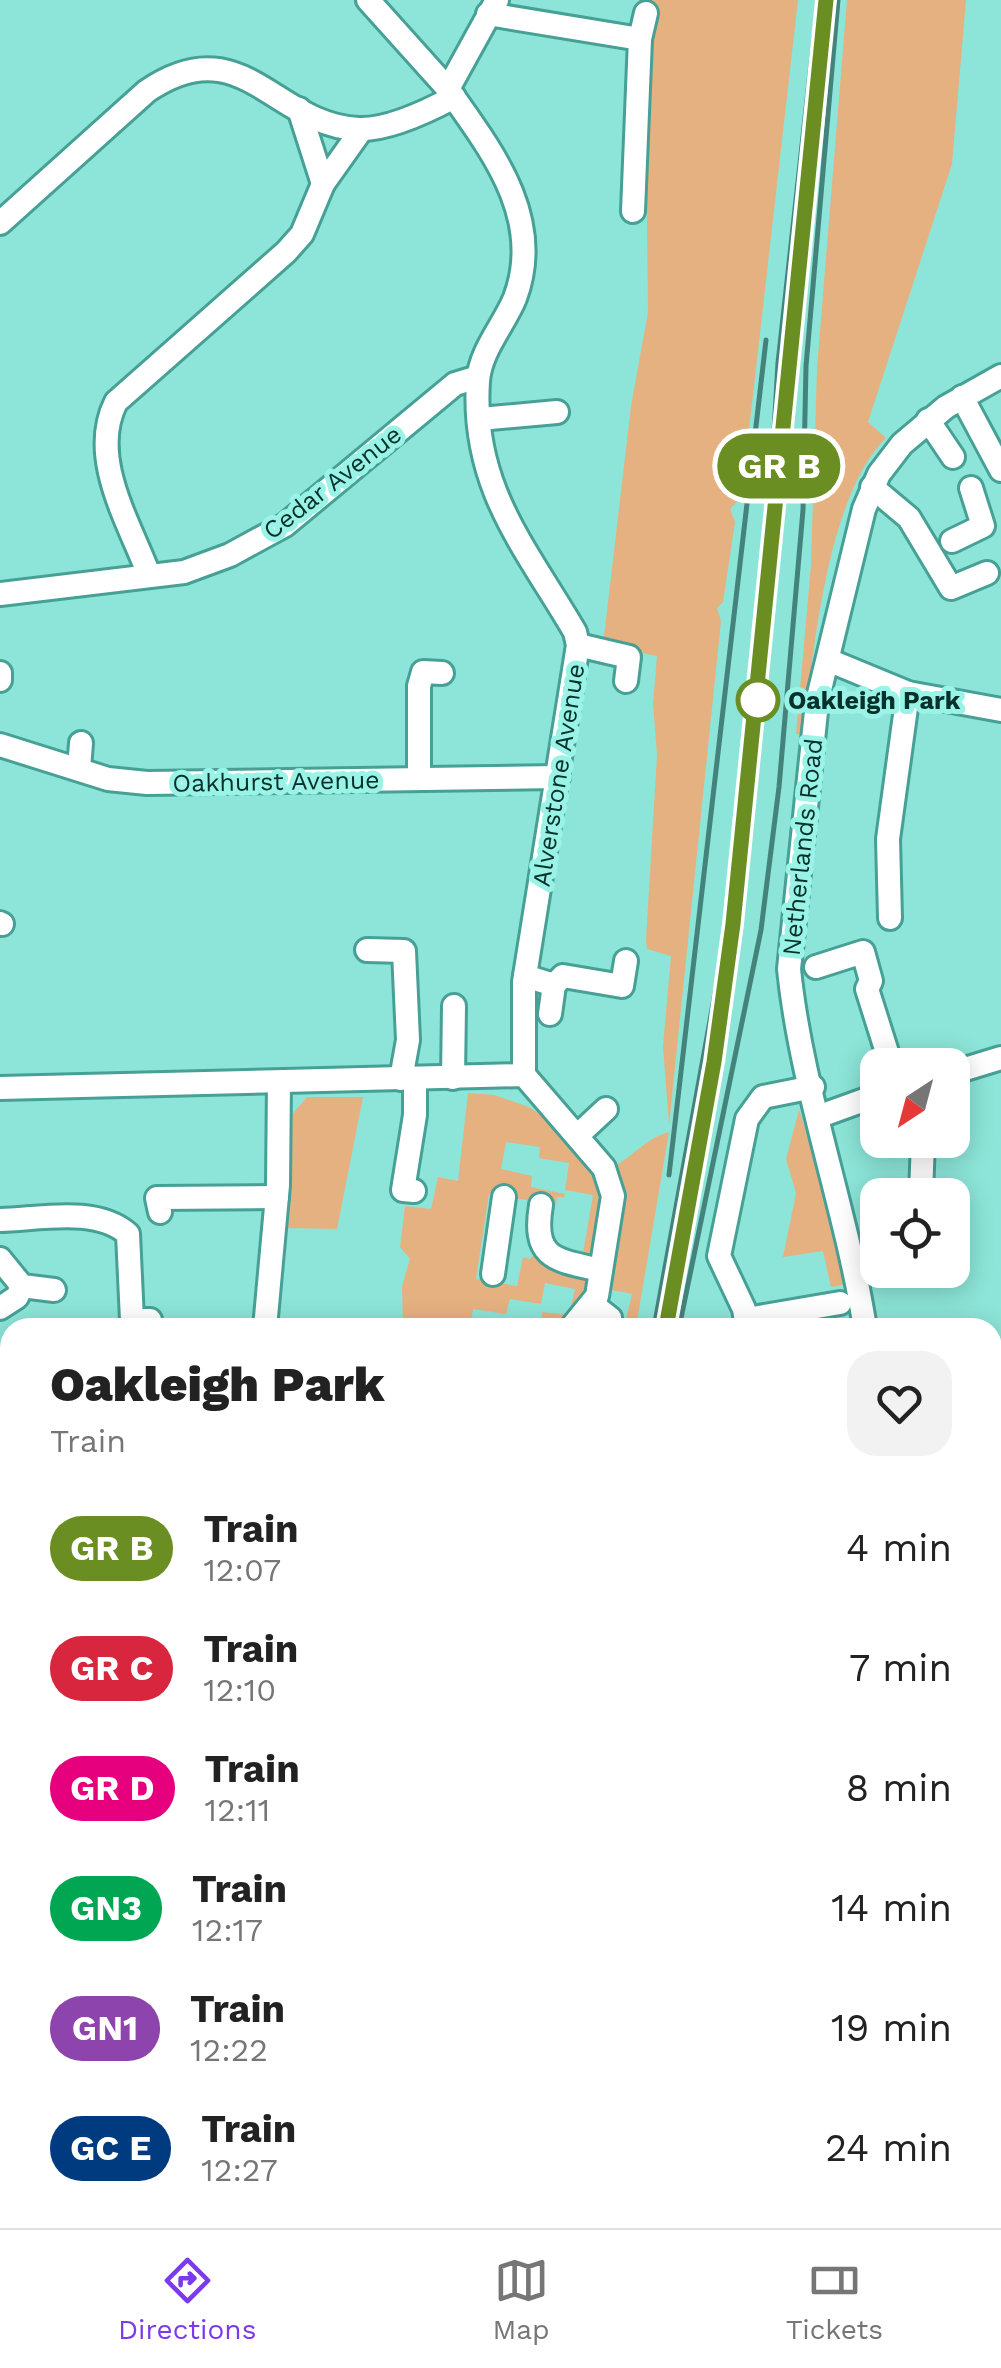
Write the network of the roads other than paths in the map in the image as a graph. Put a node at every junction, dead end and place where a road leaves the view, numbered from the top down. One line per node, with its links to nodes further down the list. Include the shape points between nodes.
1 (368, 0): 5 (street, Alverstone Avenue)
2 (492, 7): 4 (street); 5 (street)
3 (646, 13): 4 (street)
4 (640, 39): 9 (street)
5 (451, 93): 7 (street); 12 (street, Alverstone Avenue, via 506,176 521,222 517,293)
6 (299, 110): 7 (street); 8 (street); 10 (street, via 230,72 194,68 166,78)
7 (362, 129): 8 (street)
8 (322, 184): 24 (street, via 302,234 286,252 116,402 104,424 105,459)
9 (633, 211)
10 (0, 223)
11 (1001, 376): 13 (street)
12 (478, 378): 15 (street, Alverstone Avenue); 24 (street, Cedar Avenue, via 455,384 377,462 285,525 184,572)
13 (962, 398): 16 (street); 17 (street)
14 (557, 412): 15 (street)
15 (480, 418): 26 (street, Alverstone Avenue, via 487,470 506,522)
16 (928, 420): 18 (street); 20 (street)
17 (992, 428): 19 (street)
18 (953, 457)
19 (1001, 470)
20 (872, 487): 23 (street, via 909,518 951,588); 27 (street, Netherlands Road)
21 (971, 488): 22 (street, via 983,526)
22 (952, 542)
23 (987, 573)
24 (150, 575): 25 (street, Cedar Avenue, via 73,597)
25 (0, 594)
26 (578, 645): 29 (street, via 629,656); 35 (street, Alverstone Avenue)
27 (828, 660): 30 (street); 52 (street, Netherlands Road, via 817,702 790,968)
28 (442, 673): 36 (street, via 423,672 419,686)
29 (626, 681)
30 (908, 694): 31 (street); 37 (street, via 888,839)
31 (1001, 710)
32 (81, 743): 34 (street)
33 (0, 745): 34 (street, Oakhurst Avenue)
34 (79, 769): 36 (street, Oakhurst Avenue, via 147,783)
35 (558, 777): 36 (street, Oakhurst Avenue); 41 (street, Alverstone Avenue)
36 (419, 779)
37 (890, 918)
38 (367, 950): 50 (street, via 404,952)
39 (626, 961): 42 (street, via 622,986 563,976)
40 (816, 967): 45 (street, via 864,952 867,989)
41 (525, 976): 42 (street); 48 (street, Alverstone Avenue)
42 (554, 985): 44 (street)
43 (454, 1006): 49 (street)
44 (550, 1014)
45 (886, 1048)
46 (1001, 1058): 47 (street)
47 (970, 1067)
48 (524, 1076): 49 (street); 57 (street)
49 (453, 1078): 50 (street)
50 (408, 1079): 51 (street); 58 (street, via 415,1116 403,1190)
51 (279, 1082): 53 (street); 59 (street)
52 (813, 1087): 56 (street, Netherlands Road); 77 (street, via 763,1097 747,1118 719,1256)
53 (0, 1088)
54 (860, 1102): 56 (street)
55 (606, 1109): 57 (street)
56 (820, 1116): 79 (street, Netherlands Road)
57 (577, 1136): 67 (street, via 604,1168 613,1196)
58 (414, 1191)
59 (277, 1197): 62 (street, via 158,1198); 76 (street)
60 (504, 1197): 64 (street)
61 (540, 1205): 65 (street)
62 (160, 1212)
63 (0, 1220): 75 (street, via 114,1222 142,1253)
64 (499, 1234): 65 (street); 68 (street)
65 (541, 1243): 67 (street, via 561,1261)
66 (0, 1259): 69 (street)
67 (601, 1270): 74 (street)
68 (492, 1274)
69 (22, 1286): 70 (street); 73 (street)
70 (54, 1290)
71 (617, 1295): 74 (street)
72 (840, 1303): 78 (street)
73 (0, 1308)
74 (604, 1316)
75 (138, 1318)
76 (266, 1318)
77 (745, 1318)
78 (770, 1318)
79 (863, 1318)

